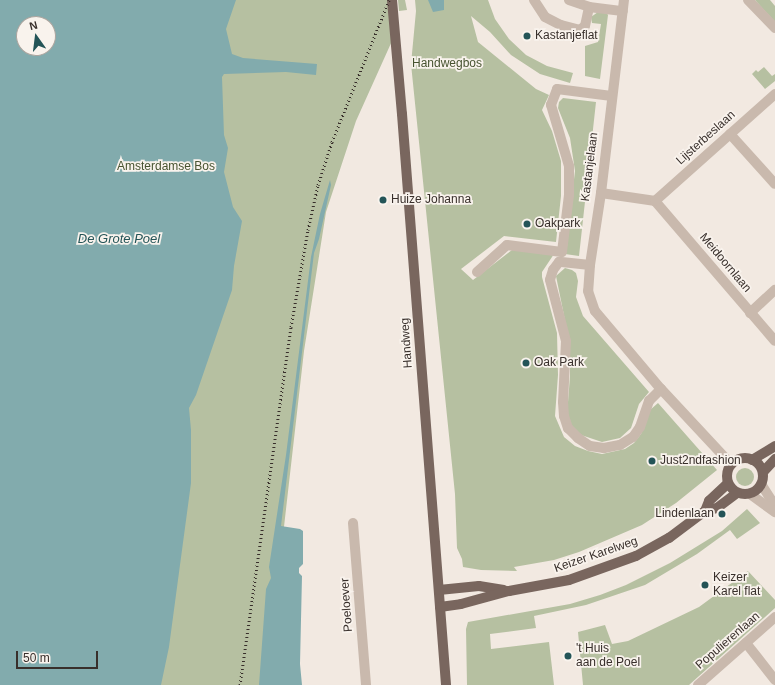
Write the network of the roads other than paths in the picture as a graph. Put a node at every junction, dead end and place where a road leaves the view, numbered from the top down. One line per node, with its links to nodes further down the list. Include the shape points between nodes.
1 (392, 0): 33 (main road, Handweg)
2 (534, 0): 6 (street, via 545,17 580,30 585,26)
3 (569, 0): 6 (street)
4 (624, 0): 7 (street, Kastanjelaan)
5 (748, 0): 8 (street)
6 (589, 7): 7 (street)
7 (623, 11): 10 (street, Kastanjelaan)
8 (775, 28)
9 (775, 94): 11 (street, Lijsterbeslaan)
10 (612, 96): 13 (street, Kastanjelaan); 16 (street, Kastanjelaan, via 557,89 551,105 569,166 570,195 562,252 507,245)
11 (730, 134): 12 (street); 14 (street, Lijsterbeslaan)
12 (775, 184)
13 (601, 193): 14 (street); 15 (street, Kastanjelaan)
14 (655, 201): 18 (street, Meidoornlaan)
15 (590, 265): 20 (street, Kastanjelaan, via 588,291 595,311); 20 (street, via 559,262 550,280 566,341 563,402 568,428 590,446 604,448 620,445 633,437 640,428 649,401)
16 (477, 272)
17 (775, 290): 18 (street)
18 (750, 313): 19 (street, Meidoornlaan)
19 (775, 341)
20 (661, 389): 24 (street, Kastanjelaan)
21 (775, 445): 23 (main road)
22 (775, 459): 25 (main road)
23 (752, 460): 24 (main road, via 740,458); 25 (main road)
24 (731, 464): 26 (main road, via 726,474)
25 (763, 472): 27 (main road)
26 (728, 483): 28 (main road); 30 (main road, Keizer Karelweg, via 709,501)
27 (761, 484): 29 (main road); 31 (street)
28 (737, 494): 29 (main road); 30 (main road, Keizer Karelweg, via 717,508)
29 (750, 494): 31 (street)
30 (705, 511): 34 (main road, Keizer Karelweg, via 669,538 636,556 569,580)
31 (775, 511)
32 (353, 523): 39 (street, Poeloever)
33 (439, 590): 34 (main road, Keizer Karelweg, via 479,586); 35 (main road, Handweg)
34 (509, 591): 35 (main road, Keizer Karelweg)
35 (440, 607): 40 (main road, Handweg)
36 (775, 618): 37 (street, Populierenlaan)
37 (746, 643): 38 (street); 41 (street, Populierenlaan)
38 (775, 680)
39 (366, 685)
40 (446, 685)
41 (698, 685)

